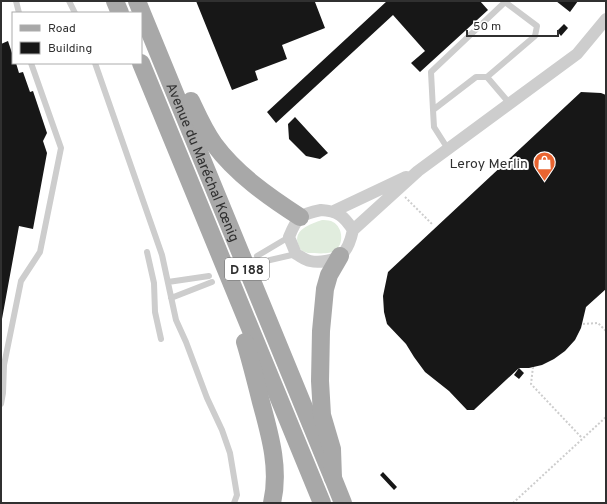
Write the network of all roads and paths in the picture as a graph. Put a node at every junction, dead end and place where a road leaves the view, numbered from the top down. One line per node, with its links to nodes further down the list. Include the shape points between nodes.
1 (16, 1): 6 (lane)
2 (69, 1): 7 (lane)
3 (115, 1): 8 (main road)
4 (137, 1): 9 (main road, Avenue du Maréchal Kœnig / D 188)
5 (513, 4): 16 (lane, via 537,26 534,36); 18 (lane, via 505,2 431,72)
6 (19, 12)
7 (74, 12)
8 (120, 12)
9 (141, 12)
10 (142, 13): 12 (main road, Avenue du Maréchal Kœnig / D 188)
11 (606, 19): 17 (street, via 577,54)
12 (161, 60): 23 (main road, via 177,69 200,122 230,163 264,193); 44 (main road, Avenue du Maréchal Kœnig / D 188)
13 (32, 64): 41 (lane, via 61,148 40,252 21,281 4,365)
14 (95, 64): 33 (lane, via 162,255)
15 (140, 64): 36 (main road, Avenue du Maréchal Kœnig / D 188)
16 (487, 77): 17 (lane); 18 (lane, via 476,77)
17 (510, 104): 19 (street)
18 (433, 110): 19 (lane, via 434,127)
19 (448, 149): 20 (street)
20 (418, 171): 22 (street); 25 (street)
21 (401, 194): 24 (path)
22 (334, 211): 23 (street, via 308,212); 25 (street, via 348,222)
23 (300, 217): 26 (street)
24 (433, 225)
25 (353, 230): 30 (street, via 351,239)
26 (289, 237): 28 (street); 29 (lane)
27 (147, 252): 39 (lane)
28 (296, 254): 30 (street, via 310,261 321,262); 31 (lane)
29 (258, 256)
30 (340, 256): 44 (main road, via 328,275 321,338 322,415 332,449)
31 (257, 263)
32 (209, 276): 33 (lane)
33 (168, 282): 35 (lane)
34 (212, 282): 35 (lane)
35 (171, 298): 45 (lane, via 176,320 230,453 236,494)
36 (246, 318): 46 (main road, via 242,335 272,442 276,480); 47 (main road, Avenue du Maréchal Kœnig / D 188)
37 (583, 324): 38 (path, via 598,322)
38 (606, 331)
39 (161, 339)
40 (533, 367): 43 (path, via 531,384)
41 (1, 404)
42 (606, 417): 43 (path)
43 (582, 438): 49 (path)
44 (333, 478): 48 (main road, D 188)
45 (234, 503)
46 (272, 503)
47 (322, 503)
48 (342, 503)
49 (513, 503)

